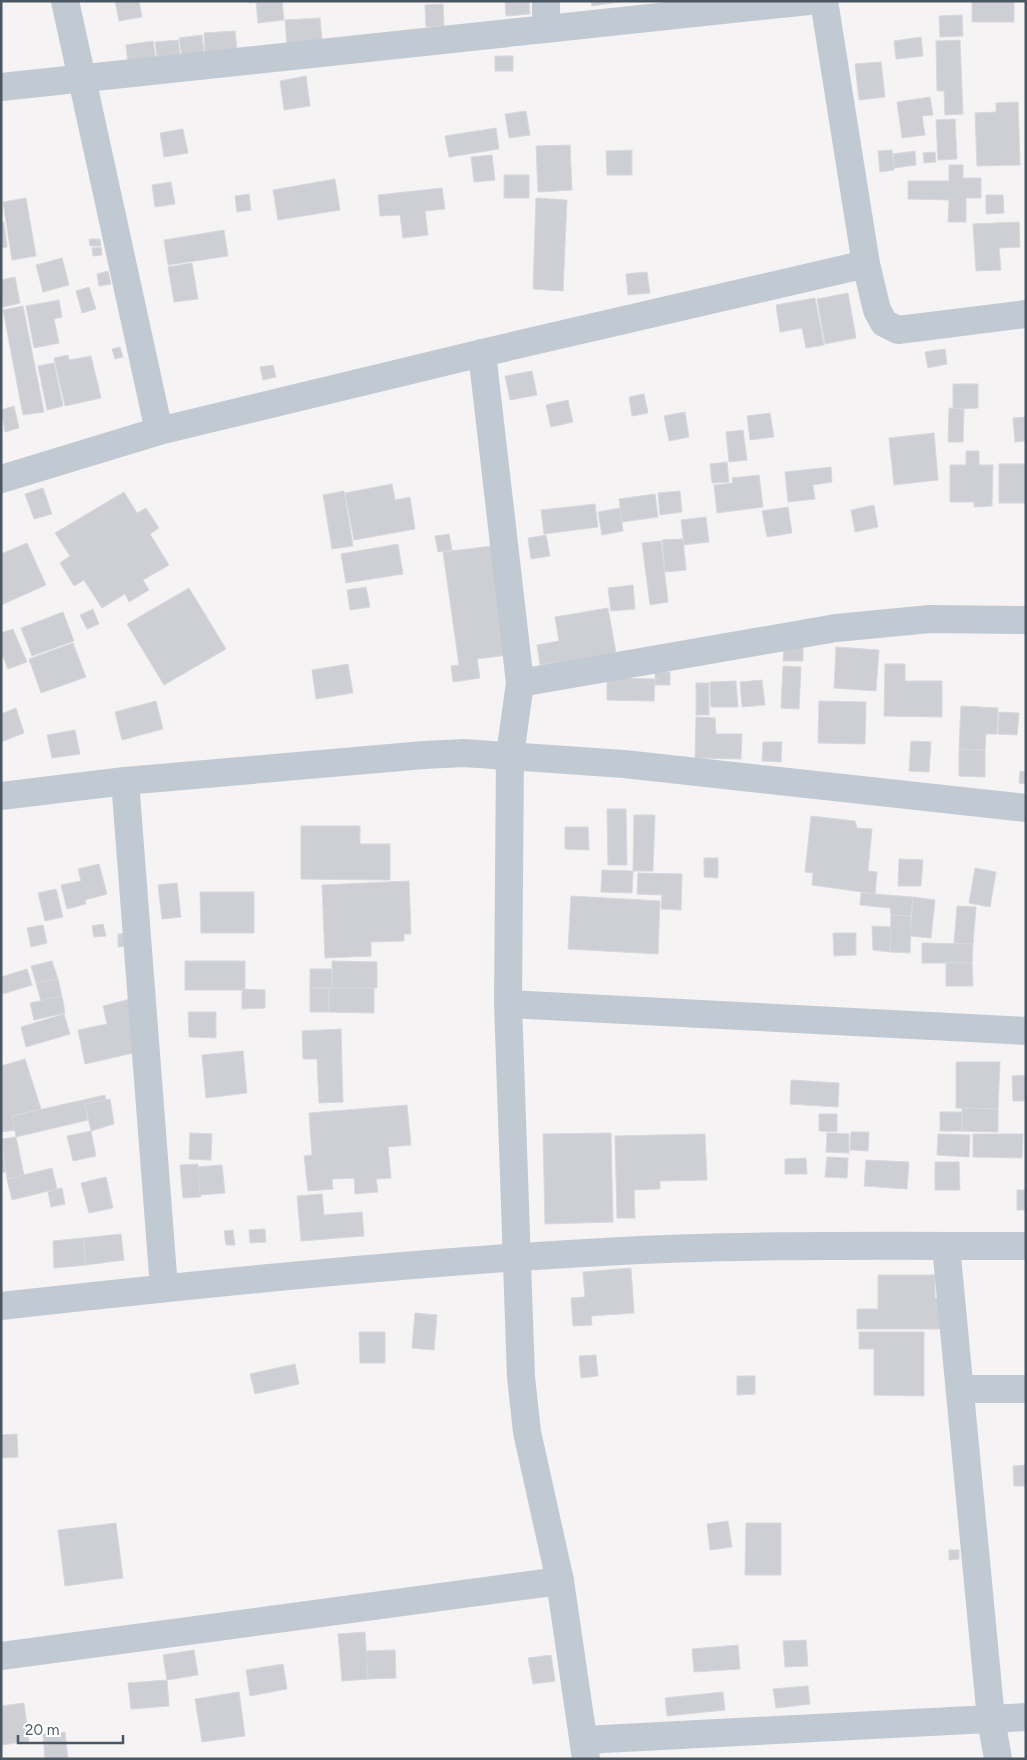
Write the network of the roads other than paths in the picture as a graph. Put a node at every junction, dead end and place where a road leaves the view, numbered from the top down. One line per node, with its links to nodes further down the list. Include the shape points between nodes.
1 (65, 1): 6 (street)
2 (546, 1): 5 (street)
3 (809, 1): 5 (street)
4 (824, 1): 8 (street)
5 (546, 29): 6 (street)
6 (81, 78): 7 (street); 11 (street)
7 (1, 87)
8 (866, 264): 9 (street, via 877,310 884,323 898,330); 10 (street)
9 (1026, 314)
10 (482, 353): 11 (street); 14 (street)
11 (159, 431): 12 (street)
12 (1, 479)
13 (1026, 620): 14 (street, via 930,620 836,628)
14 (520, 683): 15 (street)
15 (510, 755): 16 (street, via 424,754); 18 (street, via 624,764); 19 (street)
16 (125, 781): 17 (street); 24 (street)
17 (1, 796)
18 (1026, 808)
19 (508, 1004): 20 (street); 23 (street)
20 (1026, 1031)
21 (946, 1246): 22 (street); 23 (street, via 717,1247); 27 (street)
22 (1026, 1246)
23 (517, 1257): 24 (street); 28 (street, via 521,1377 527,1432)
24 (164, 1288): 25 (street)
25 (1, 1306)
26 (1026, 1388): 27 (street)
27 (962, 1389): 31 (street)
28 (560, 1581): 29 (street); 32 (street)
29 (1, 1656)
30 (1026, 1717): 31 (street)
31 (992, 1719): 32 (street); 33 (street)
32 (585, 1750)
33 (998, 1759)

